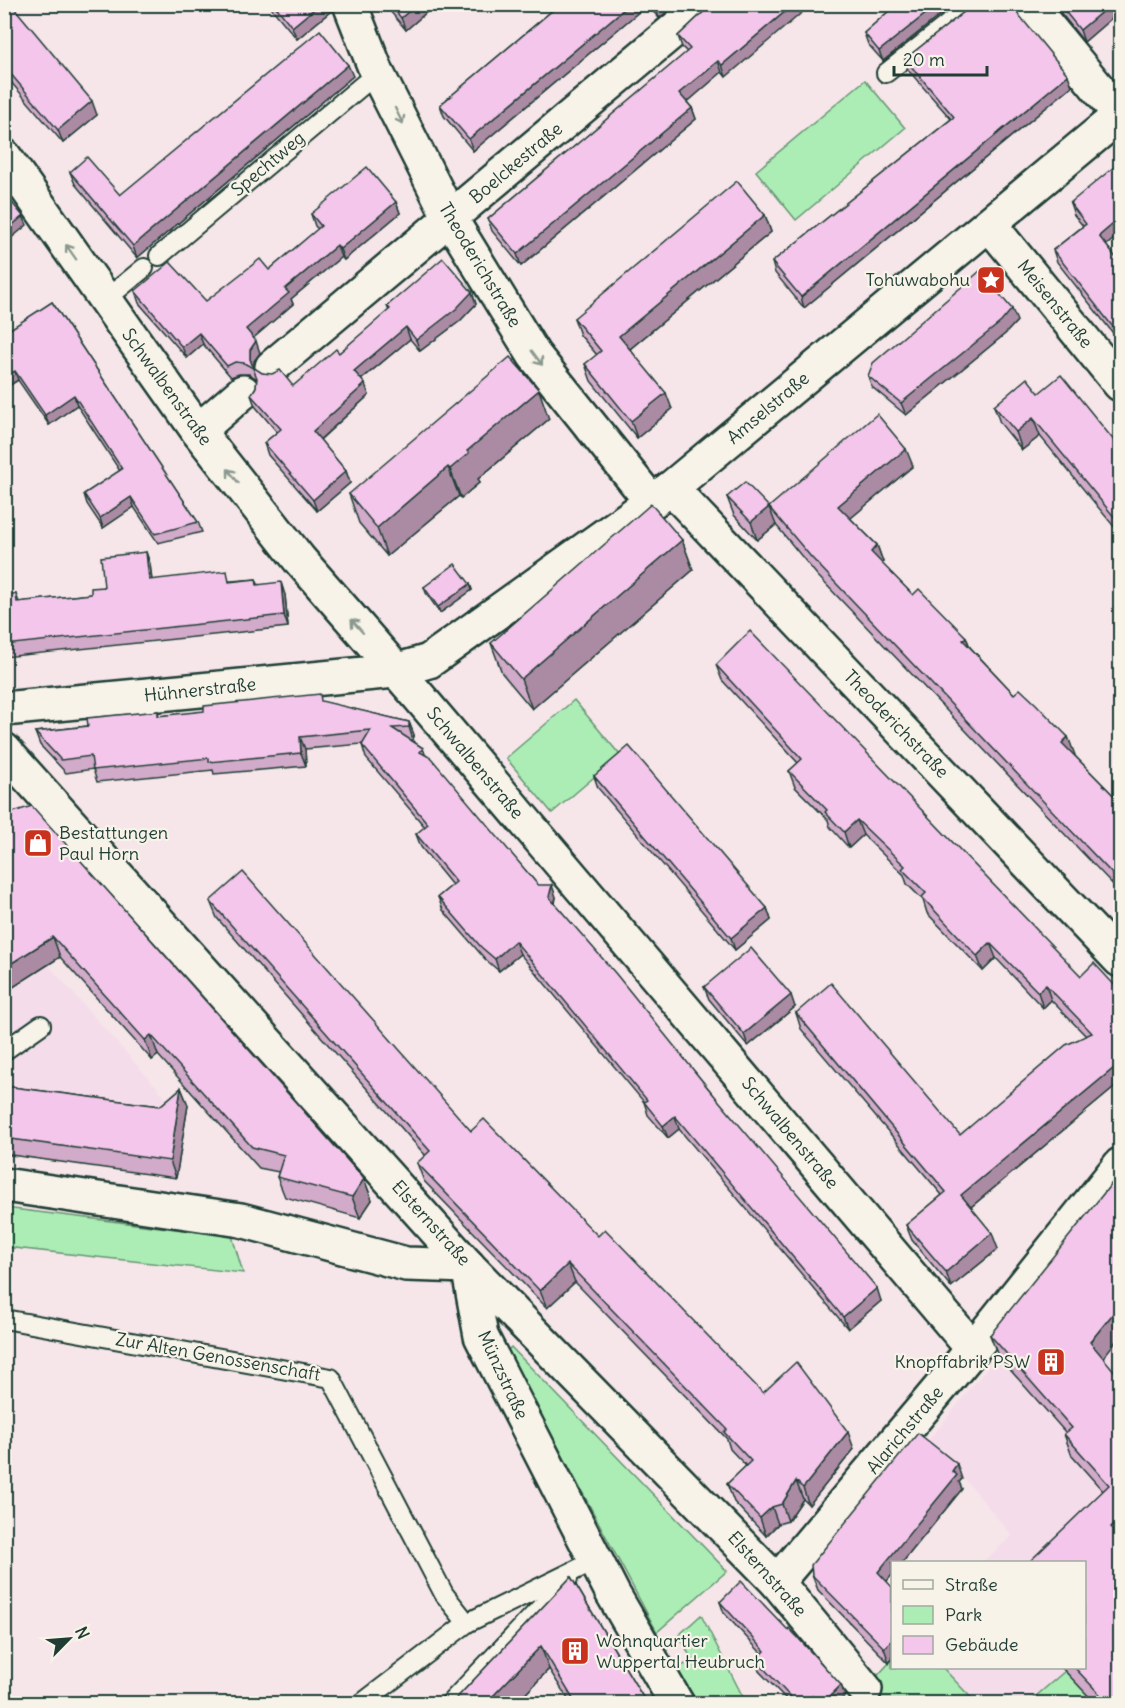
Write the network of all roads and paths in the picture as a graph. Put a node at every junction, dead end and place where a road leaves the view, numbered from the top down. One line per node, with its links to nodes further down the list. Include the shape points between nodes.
1 (350, 4): 5 (street, Theoderichstraße)
2 (705, 4): 9 (street, Boelckestraße)
3 (973, 4): 6 (lane)
4 (1029, 4): 7 (street)
5 (377, 73): 9 (street, Theoderichstraße, one-way to 9); 11 (lane, Spechtweg)
6 (886, 73)
7 (1120, 115): 10 (street, Amselstraße)
8 (4, 156): 13 (street, Schwalbenstraße, one-way to 8)
9 (450, 218): 14 (street, Boelckestraße); 18 (street, Theoderichstraße, one-way to 18, via 534,355)
10 (990, 225): 15 (street, Meisenstraße); 18 (street, Amselstraße)
11 (159, 256)
12 (144, 268): 13 (lane)
13 (105, 300): 17 (street, Schwalbenstraße)
14 (272, 367)
15 (1120, 384)
16 (243, 392): 17 (street)
17 (198, 431): 19 (street, Schwalbenstraße, one-way to 17, via 299,559)
18 (661, 494): 19 (street, Amselstraße, via 429,661); 22 (street, Theoderichstraße)
19 (395, 670): 20 (street, Hühnerstraße); 29 (street, Schwalbenstraße)
20 (4, 709)
21 (4, 750): 27 (street, Elsternstraße)
22 (1120, 960)
23 (41, 1025): 24 (lane)
24 (4, 1051)
25 (1120, 1165): 29 (street, Alarichstraße)
26 (4, 1185): 27 (street, via 241,1220 406,1264)
27 (468, 1266): 30 (street, Münzstraße, via 481,1336); 31 (street, Elsternstraße)
28 (4, 1319): 32 (lane, Zur Alten Genossenschaft, via 331,1378 444,1594)
29 (973, 1349): 31 (street, Alarichstraße)
30 (587, 1564): 32 (lane); 34 (lane); 36 (street, Münzstraße)
31 (777, 1582): 33 (street, Elsternstraße)
32 (467, 1623): 35 (lane)
33 (865, 1689)
34 (456, 1701)
35 (361, 1704)
36 (677, 1704)

